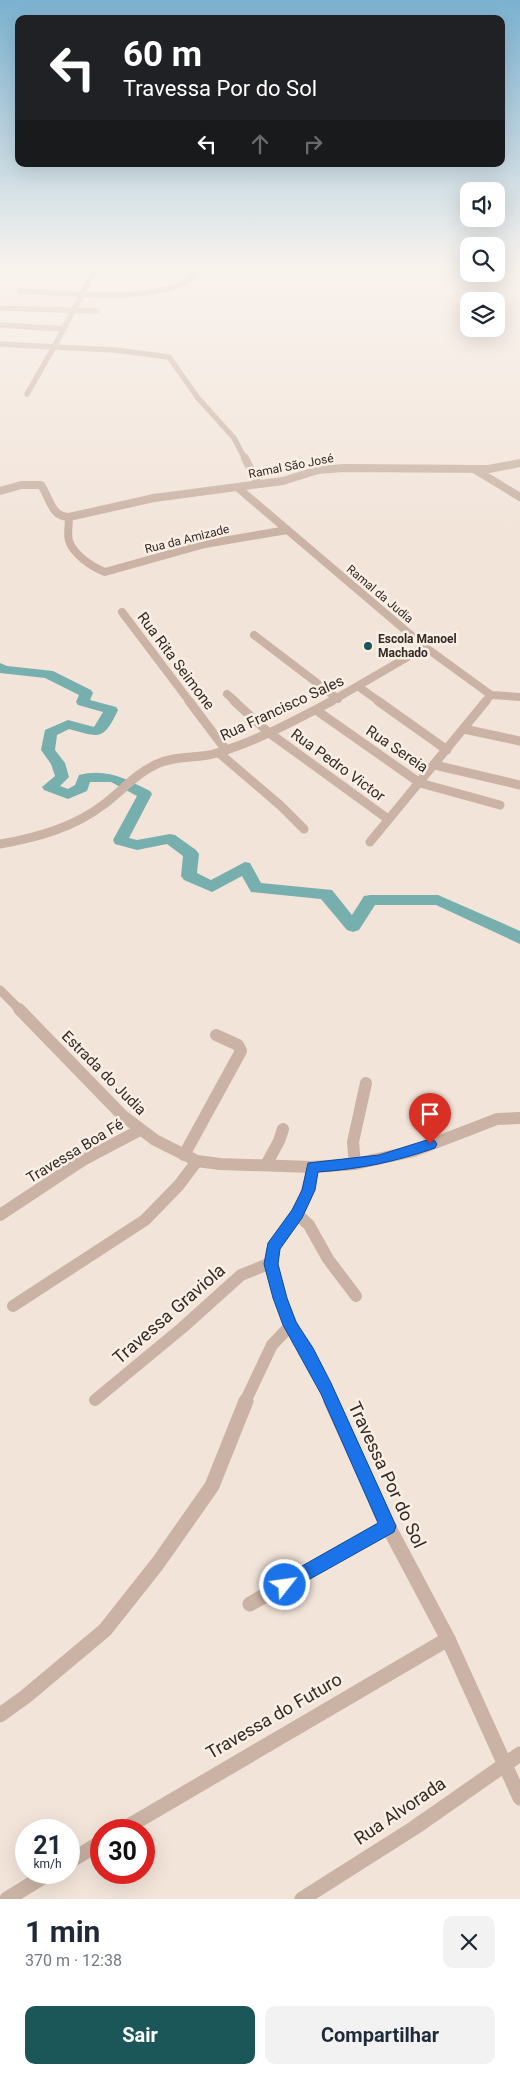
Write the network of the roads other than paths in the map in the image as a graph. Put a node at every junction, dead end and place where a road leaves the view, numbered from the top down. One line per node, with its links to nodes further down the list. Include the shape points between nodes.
1 (48, 357): 3 (street)
2 (166, 357): 6 (street, via 234,438)
3 (27, 394)
4 (520, 463): 5 (street, Ramal São José, via 498,468)
5 (474, 468): 6 (street, Ramal São José, via 344,468 318,470 283,481); 9 (street)
6 (258, 484): 7 (street, Ramal São José)
7 (237, 488): 10 (street, Ramal São José, via 154,498); 11 (street, Ramal da Judia)
8 (0, 491): 10 (street, via 21,485 41,485 54,512)
9 (520, 497)
10 (69, 517): 11 (street, Rua da Amizade, via 72,546 102,572 205,544)
11 (287, 530): 14 (street, Ramal da Judia)
12 (122, 612): 25 (street, Rua Rita Seimone)
13 (254, 635): 19 (street)
14 (425, 647): 15 (street, Rua Francisco Sales); 17 (street, Ramal da Judia)
15 (359, 687): 19 (street, Rua Francisco Sales); 24 (street)
16 (227, 694): 22 (street, Rua Pedro Victor)
17 (491, 695): 18 (street); 21 (street)
18 (520, 697)
19 (338, 699): 20 (street, Rua Francisco Sales)
20 (316, 710): 22 (street, Rua Francisco Sales); 27 (street, Rua Sereia)
21 (464, 729): 23 (street); 24 (street)
22 (268, 732): 25 (street, Rua Francisco Sales); 30 (street, Rua Pedro Victor)
23 (520, 741)
24 (447, 750): 26 (street)
25 (223, 752): 31 (street, Rua Rita Seimone); 33 (street, Rua Francisco Sales, via 164,761 142,772 80,820 40,836)
26 (435, 765): 27 (street); 28 (street)
27 (420, 783): 29 (street, Rua Sereia); 30 (street)
28 (520, 785)
29 (500, 805)
30 (388, 819): 32 (street)
31 (304, 829)
32 (370, 842)
33 (0, 844)
34 (0, 990): 35 (street, Estrada do Judia)
35 (4, 1001): 40 (street, Estrada do Judia)
36 (216, 1035): 41 (street, via 238,1046 241,1051)
37 (366, 1083): 43 (street, via 353,1142)
38 (520, 1118): 43 (street, Estrada do Judia, via 497,1119 414,1151)
39 (283, 1129): 44 (street)
40 (140, 1130): 41 (street, Estrada do Judia); 47 (street, Travessa Boa Fé, via 83,1160)
41 (184, 1155): 42 (street, Estrada do Judia)
42 (197, 1161): 44 (street, Estrada do Judia); 50 (street, via 179,1185 144,1220)
43 (355, 1164): 45 (street, Estrada do Judia)
44 (266, 1165): 45 (street, Estrada do Judia)
45 (312, 1167): 46 (street, via 309,1190)
46 (297, 1214): 48 (street, via 273,1248); 49 (street, via 309,1225 328,1259)
47 (0, 1215)
48 (271, 1264): 51 (street, Travessa Por do Sol); 52 (street, Travessa Graviola, via 241,1276)
49 (356, 1296)
50 (13, 1306)
51 (291, 1325): 53 (street, Travessa Por do Sol, via 326,1388); 56 (street, via 272,1346 246,1400 212,1486 153,1570 105,1630)
52 (95, 1400)
53 (388, 1526): 54 (street); 55 (street, Travessa Por do Sol)
54 (250, 1604)
55 (448, 1639): 58 (street, Travessa Por do Sol); 60 (street, Travessa do Futuro)
56 (0, 1715)
57 (520, 1754): 58 (street, Rua Alvorada)
58 (504, 1763): 59 (street, Travessa Por do Sol); 63 (street, Rua Alvorada, via 414,1828)
59 (520, 1798)
60 (141, 1819)
61 (31, 1884): 62 (street)
62 (7, 1899)
63 (302, 1899)

